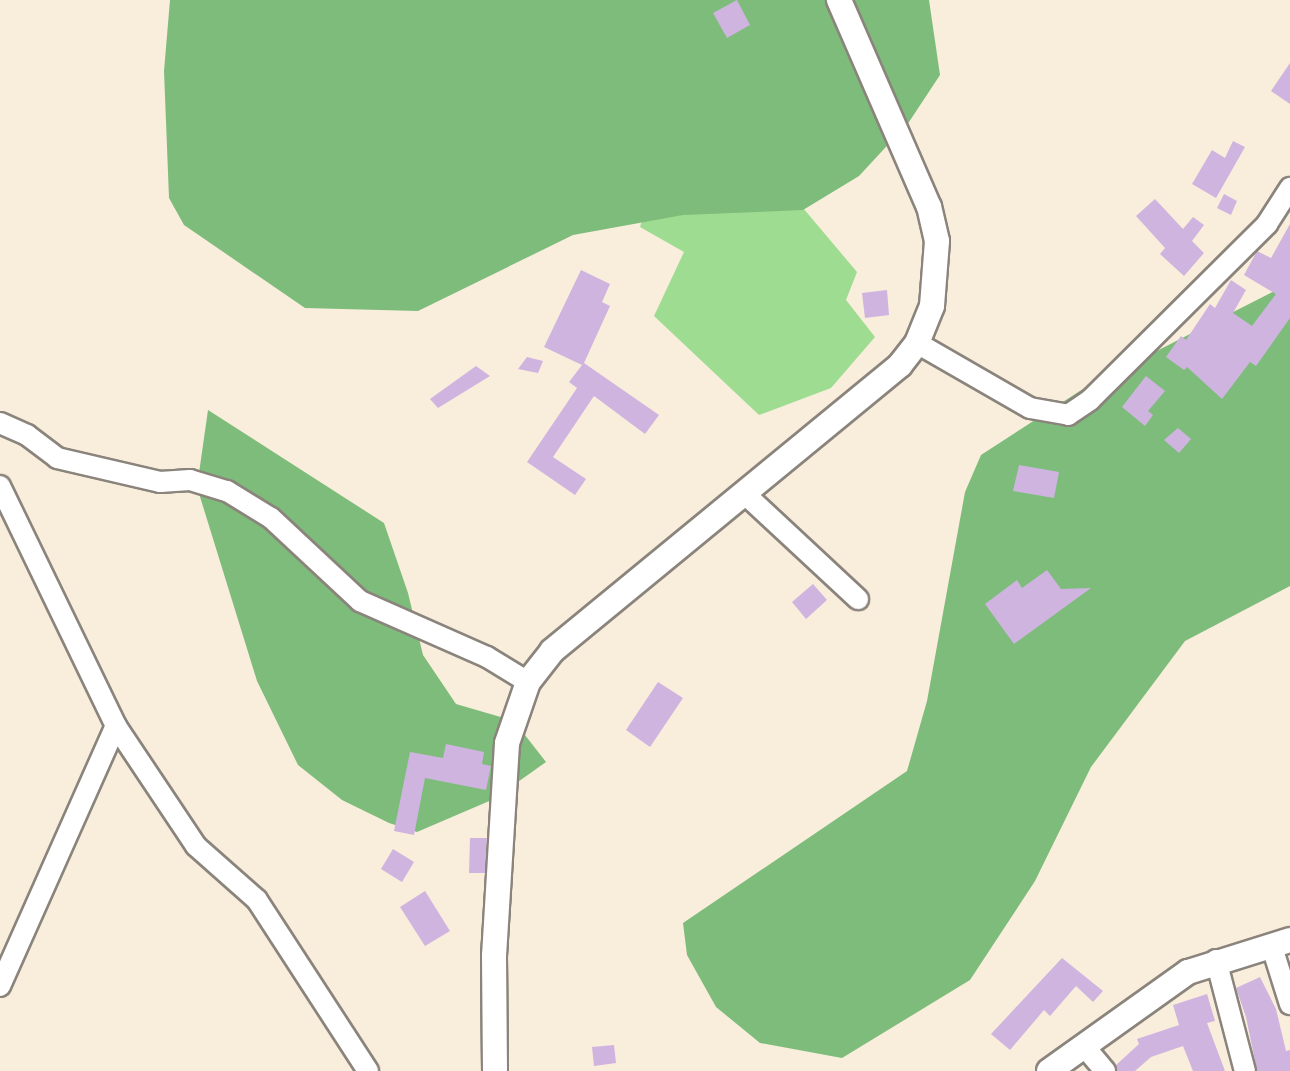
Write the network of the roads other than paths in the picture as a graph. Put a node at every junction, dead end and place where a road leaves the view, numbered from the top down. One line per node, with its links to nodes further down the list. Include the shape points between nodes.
1 (839, 0): 3 (street, via 909,157 937,241 932,306)
2 (1290, 188): 3 (street, via 1267,224 1098,392 1068,415 1030,408)
3 (917, 343): 6 (street, via 900,365 864,398)
4 (0, 423): 8 (street, via 27,435 57,458 160,482 190,480 227,491 271,518 360,601 487,657)
5 (0, 486): 9 (street)
6 (746, 495): 7 (street); 8 (street, via 552,651)
7 (858, 599)
8 (528, 682): 16 (street, via 507,743 494,956)
9 (116, 726): 12 (street); 15 (street, via 196,846 257,900)
10 (1281, 943): 11 (street); 13 (street)
11 (1216, 960): 14 (street, via 1157,991); 19 (street)
12 (0, 986)
13 (1290, 1004)
14 (1084, 1046): 17 (street); 18 (street)
15 (368, 1071)
16 (495, 1071)
17 (1049, 1071)
18 (1105, 1071)
19 (1245, 1071)

